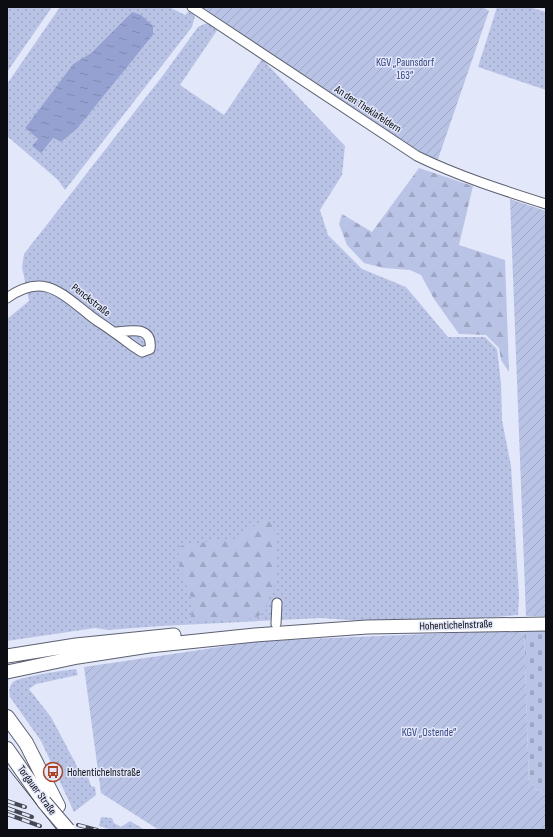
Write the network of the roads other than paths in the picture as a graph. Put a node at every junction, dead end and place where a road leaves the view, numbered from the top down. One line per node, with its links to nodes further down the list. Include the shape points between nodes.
1 (192, 7): 2 (street, An den Theklafeldern, via 417,156 507,192)
2 (546, 204)
3 (7, 298): 4 (street, Penckstraße, via 26,287 56,289)
4 (114, 332)
5 (277, 602): 6 (street)
6 (276, 624): 8 (main road, Hohentichelnstraße, via 315,622); 9 (main road, Hohentichelnstraße, via 76,645)
7 (546, 624): 8 (main road, Hohentichelnstraße)
8 (367, 627): 10 (main road, Hohentichelnstraße, via 149,646)
9 (7, 656)
10 (7, 672)
11 (7, 717): 14 (main road, Torgauer Straße, via 26,743 58,806)
12 (7, 749): 13 (main road, Torgauer Straße, bridge, via 44,802)
13 (68, 830)
14 (74, 830)

